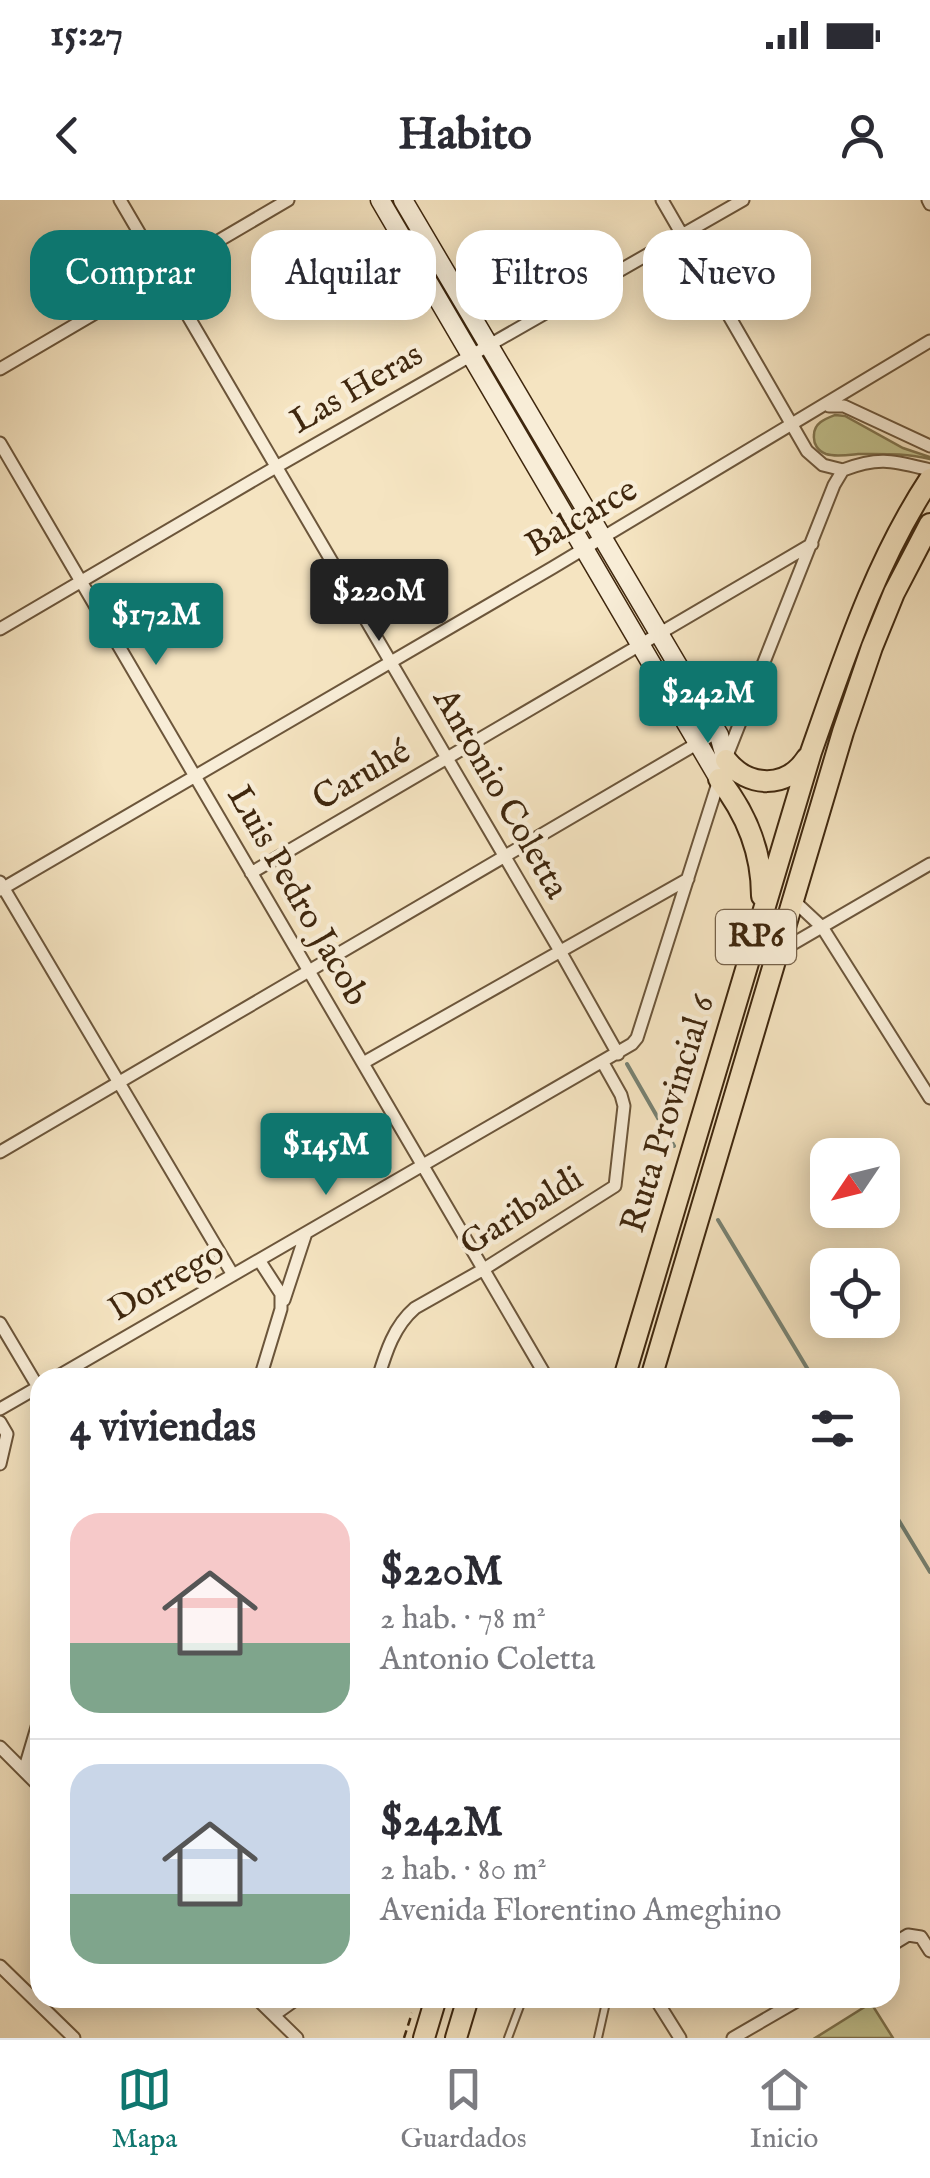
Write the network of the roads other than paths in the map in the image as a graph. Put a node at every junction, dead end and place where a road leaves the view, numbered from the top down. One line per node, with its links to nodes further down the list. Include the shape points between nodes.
1 (120, 200): 7 (street, Antonio Coletta)
2 (288, 200): 10 (street)
3 (380, 200): 17 (main road)
4 (403, 200): 16 (main road)
5 (662, 200): 8 (street)
6 (744, 200): 9 (street, Las Heras)
7 (138, 230)
8 (680, 230)
9 (692, 230)
10 (231, 233)
11 (643, 258): 16 (street, Las Heras)
12 (82, 320): 18 (street)
13 (191, 320): 23 (street, Antonio Coletta)
14 (733, 320): 20 (street)
15 (930, 342): 19 (street, Balcarce)
16 (489, 346): 17 (street, Las Heras); 28 (main road)
17 (472, 356): 23 (street, Las Heras); 30 (main road)
18 (0, 368)
19 (825, 406): 20 (street, Balcarce); 22 (street, via 844,406)
20 (794, 425): 24 (street, via 822,465); 28 (street, Balcarce)
21 (0, 443): 31 (street, Luis Pedro Jacob)
22 (930, 446)
23 (276, 466): 31 (street, Las Heras); 35 (street, Antonio Coletta)
24 (843, 470): 25 (street, via 869,461); 29 (street)
25 (930, 470)
26 (930, 479): 38 (highway, Ruta Provincial 6 / RP6, via 867,600)
27 (930, 524): 47 (highway, Ruta Provincial 6 / RP6, via 872,647)
28 (603, 538): 30 (street, Balcarce); 33 (main road)
29 (812, 544): 33 (street, Caruhé); 36 (street)
30 (585, 548): 34 (main road); 35 (street, Balcarce)
31 (81, 582): 32 (street, Las Heras); 41 (street, Luis Pedro Jacob)
32 (0, 629)
33 (659, 634): 34 (street, Caruhé); 36 (main road)
34 (642, 644): 37 (main road); 39 (street, Caruhé)
35 (390, 661): 39 (street, Antonio Coletta); 41 (street, Balcarce)
36 (727, 734): 37 (street); 40 (main road)
37 (700, 742): 40 (main road); 42 (street)
38 (811, 752): 40 (highway, via 803,765 772,782); 48 (highway, Ruta Provincial 6 / RP6)
39 (447, 758): 42 (street, Antonio Coletta); 44 (street, Caruhé)
40 (723, 769): 45 (street); 48 (highway, via 762,871)
41 (195, 776): 44 (street, Luis Pedro Jacob); 46 (street, Balcarce)
42 (505, 856): 50 (street, Antonio Coletta); 52 (street)
43 (930, 864): 49 (street)
44 (251, 872): 52 (street, Luis Pedro Jacob)
45 (688, 879): 50 (street); 53 (street, via 637,1038)
46 (1, 887): 56 (street)
47 (793, 900): 49 (street); 51 (highway, Ruta Provincial 6 / RP6)
48 (761, 922): 70 (highway, Ruta Provincial 6 / RP6)
49 (822, 927): 51 (street); 57 (street)
50 (560, 951): 53 (street, Antonio Coletta); 55 (street)
51 (777, 954): 71 (highway, Ruta Provincial 6 / RP6)
52 (309, 971): 55 (street, Luis Pedro Jacob); 56 (street)
53 (618, 1054): 54 (street, Dorrego)
54 (603, 1062): 59 (street, Dorrego); 62 (street, Garibaldi, via 624,1106 615,1186)
55 (363, 1063): 59 (street, Luis Pedro Jacob)
56 (119, 1082): 58 (street); 63 (street)
57 (930, 1098)
58 (0, 1152)
59 (422, 1165): 60 (street, Dorrego); 62 (street, Luis Pedro Jacob)
60 (306, 1233): 61 (street, Dorrego); 64 (street)
61 (259, 1260): 63 (street, Dorrego); 64 (street, via 281,1294)
62 (484, 1270): 68 (street, Garibaldi, via 405,1316); 69 (street, Luis Pedro Jacob)
63 (233, 1275): 66 (street, Dorrego)
64 (282, 1309): 67 (street)
65 (0, 1323): 72 (street)
66 (72, 1368)
67 (263, 1368)
68 (381, 1368)
69 (539, 1368)
70 (627, 1368)
71 (655, 1368)
72 (30, 1372)
73 (30, 1392): 74 (street)
74 (0, 1410)
75 (0, 1422): 76 (street, via 7,1434)
76 (0, 1464)
77 (0, 1748): 79 (street)
78 (30, 1751): 79 (street)
79 (24, 1771): 80 (street)
80 (30, 1777)
81 (900, 1940): 82 (street, via 921,1937)
82 (930, 1952)
83 (2, 1972): 84 (street)
84 (30, 1998)
85 (41, 2008): 95 (street)
86 (267, 2008): 94 (street)
87 (284, 2008): 94 (street)
88 (433, 2008): 97 (highway)
89 (465, 2008): 98 (highway)
90 (519, 2008): 99 (lane)
91 (605, 2008): 100 (lane)
92 (661, 2008): 101 (street)
93 (785, 2008): 102 (street)
94 (274, 2015): 96 (street)
95 (74, 2038)
96 (297, 2038)
97 (424, 2038)
98 (456, 2038)
99 (508, 2038)
100 (598, 2038)
101 (680, 2038)
102 (733, 2038)

